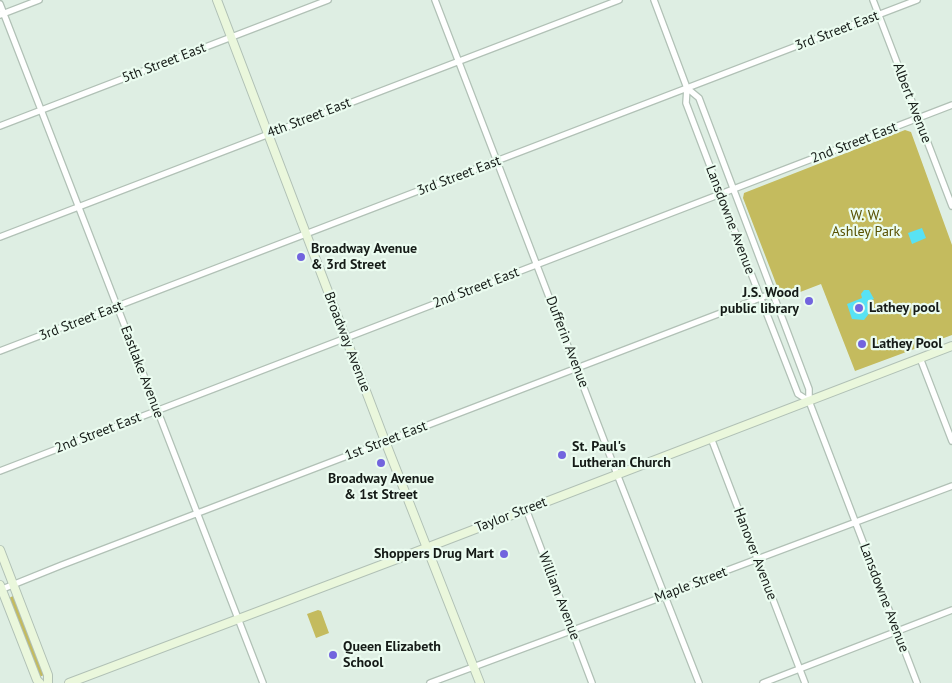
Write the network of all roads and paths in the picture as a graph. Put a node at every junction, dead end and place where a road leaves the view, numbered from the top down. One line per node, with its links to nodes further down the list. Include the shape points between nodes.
1 (39, 0): 10 (street)
2 (217, 0): 12 (main road, Broadway Avenue)
3 (328, 0): 12 (street, 5th Street East)
4 (436, 0): 13 (street, Dufferin Avenue)
5 (619, 0): 13 (street, 4th Street East)
6 (654, 0): 14 (street, Lansdowne Avenue)
7 (873, 0): 11 (street, Albert Avenue)
8 (917, 0): 11 (street, 3rd Street East)
9 (0, 4): 10 (street, Eastlake Avenue)
10 (2, 14): 16 (street, Eastlake Avenue)
11 (878, 15): 14 (street, 3rd Street East); 17 (street, Albert Avenue)
12 (231, 37): 16 (street, 5th Street East); 19 (main road, Broadway Avenue)
13 (459, 61): 19 (street, 4th Street East); 20 (street, Dufferin Avenue)
14 (688, 88): 20 (street, 3rd Street East); 21 (street, Lansdowne Avenue, via 699,98); 22 (street, Lansdowne Avenue, via 686,103)
15 (952, 106): 17 (street, 2nd Street East)
16 (42, 110): 18 (street, 5th Street East); 24 (street, Eastlake Avenue)
17 (918, 118): 21 (street, 2nd Street East); 23 (street, Albert Avenue)
18 (0, 126)
19 (268, 134): 24 (street, 4th Street East); 25 (main road, Broadway Avenue)
20 (498, 161): 25 (street, 3rd Street East); 27 (street, Dufferin Avenue)
21 (734, 190): 22 (street, 2nd Street East); 28 (street, Lansdowne Avenue)
22 (721, 194): 27 (street, 2nd Street East); 29 (street, Lansdowne Avenue)
23 (952, 206)
24 (78, 207): 26 (street, 4th Street East); 30 (street, Eastlake Avenue)
25 (306, 234): 30 (street, 3rd Street East); 31 (main road, Broadway Avenue)
26 (0, 237)
27 (537, 264): 31 (street, 2nd Street East); 35 (street, Dufferin Avenue)
28 (773, 293): 29 (street, 1st Street East); 36 (street, Lansdowne Avenue, via 810,389)
29 (760, 298): 35 (street, 1st Street East); 36 (street, Lansdowne Avenue, via 798,394)
30 (117, 307): 33 (street, 3rd Street East); 37 (street, Eastlake Avenue)
31 (346, 338): 37 (street, 2nd Street East); 40 (main road, Broadway Avenue)
32 (952, 346): 34 (main road, Taylor Street)
33 (0, 352)
34 (920, 358): 36 (main road, Taylor Street); 39 (street)
35 (577, 368): 40 (street, 1st Street East); 42 (street, Dufferin Avenue)
36 (809, 401): 38 (main road, Taylor Street); 46 (street, Lansdowne Avenue)
37 (157, 410): 41 (street, 2nd Street East); 45 (street, Eastlake Avenue)
38 (711, 438): 42 (main road, Taylor Street); 49 (street, Hanover Avenue)
39 (952, 441)
40 (385, 442): 45 (street, 1st Street East); 47 (main road, Broadway Avenue)
41 (0, 471)
42 (617, 474): 44 (main road, Taylor Street); 52 (street, Dufferin Avenue)
43 (952, 486): 46 (street, Maple Street)
44 (526, 510): 47 (main road, Taylor Street); 55 (street, William Avenue)
45 (197, 514): 50 (street, 1st Street East); 54 (street, Eastlake Avenue)
46 (855, 522): 49 (street, Maple Street); 56 (street, Lansdowne Avenue)
47 (427, 548): 54 (main road, Taylor Street); 57 (main road, Broadway Avenue)
48 (0, 550): 50 (main road)
49 (758, 559): 52 (street, Maple Street); 58 (street, Hanover Avenue)
50 (14, 585): 51 (street, 1st Street East); 60 (main road, via 48,675)
51 (1, 588): 59 (main road, via 36,680)
52 (665, 596): 55 (street, Maple Street); 66 (street, Dufferin Avenue)
53 (952, 610): 56 (street)
54 (238, 620): 61 (main road, Taylor Street); 62 (street, Eastlake Avenue)
55 (572, 630): 57 (street, Maple Street); 65 (street, William Avenue)
56 (897, 632): 58 (street); 69 (street, Lansdowne Avenue)
57 (474, 667): 63 (street, Maple Street); 64 (main road, Broadway Avenue)
58 (799, 669): 67 (street); 68 (street, Hanover Avenue)
59 (40, 683)
60 (48, 683)
61 (69, 683)
62 (263, 683)
63 (430, 683)
64 (480, 683)
65 (592, 683)
66 (699, 683)
67 (763, 683)
68 (805, 683)
69 (917, 683)

